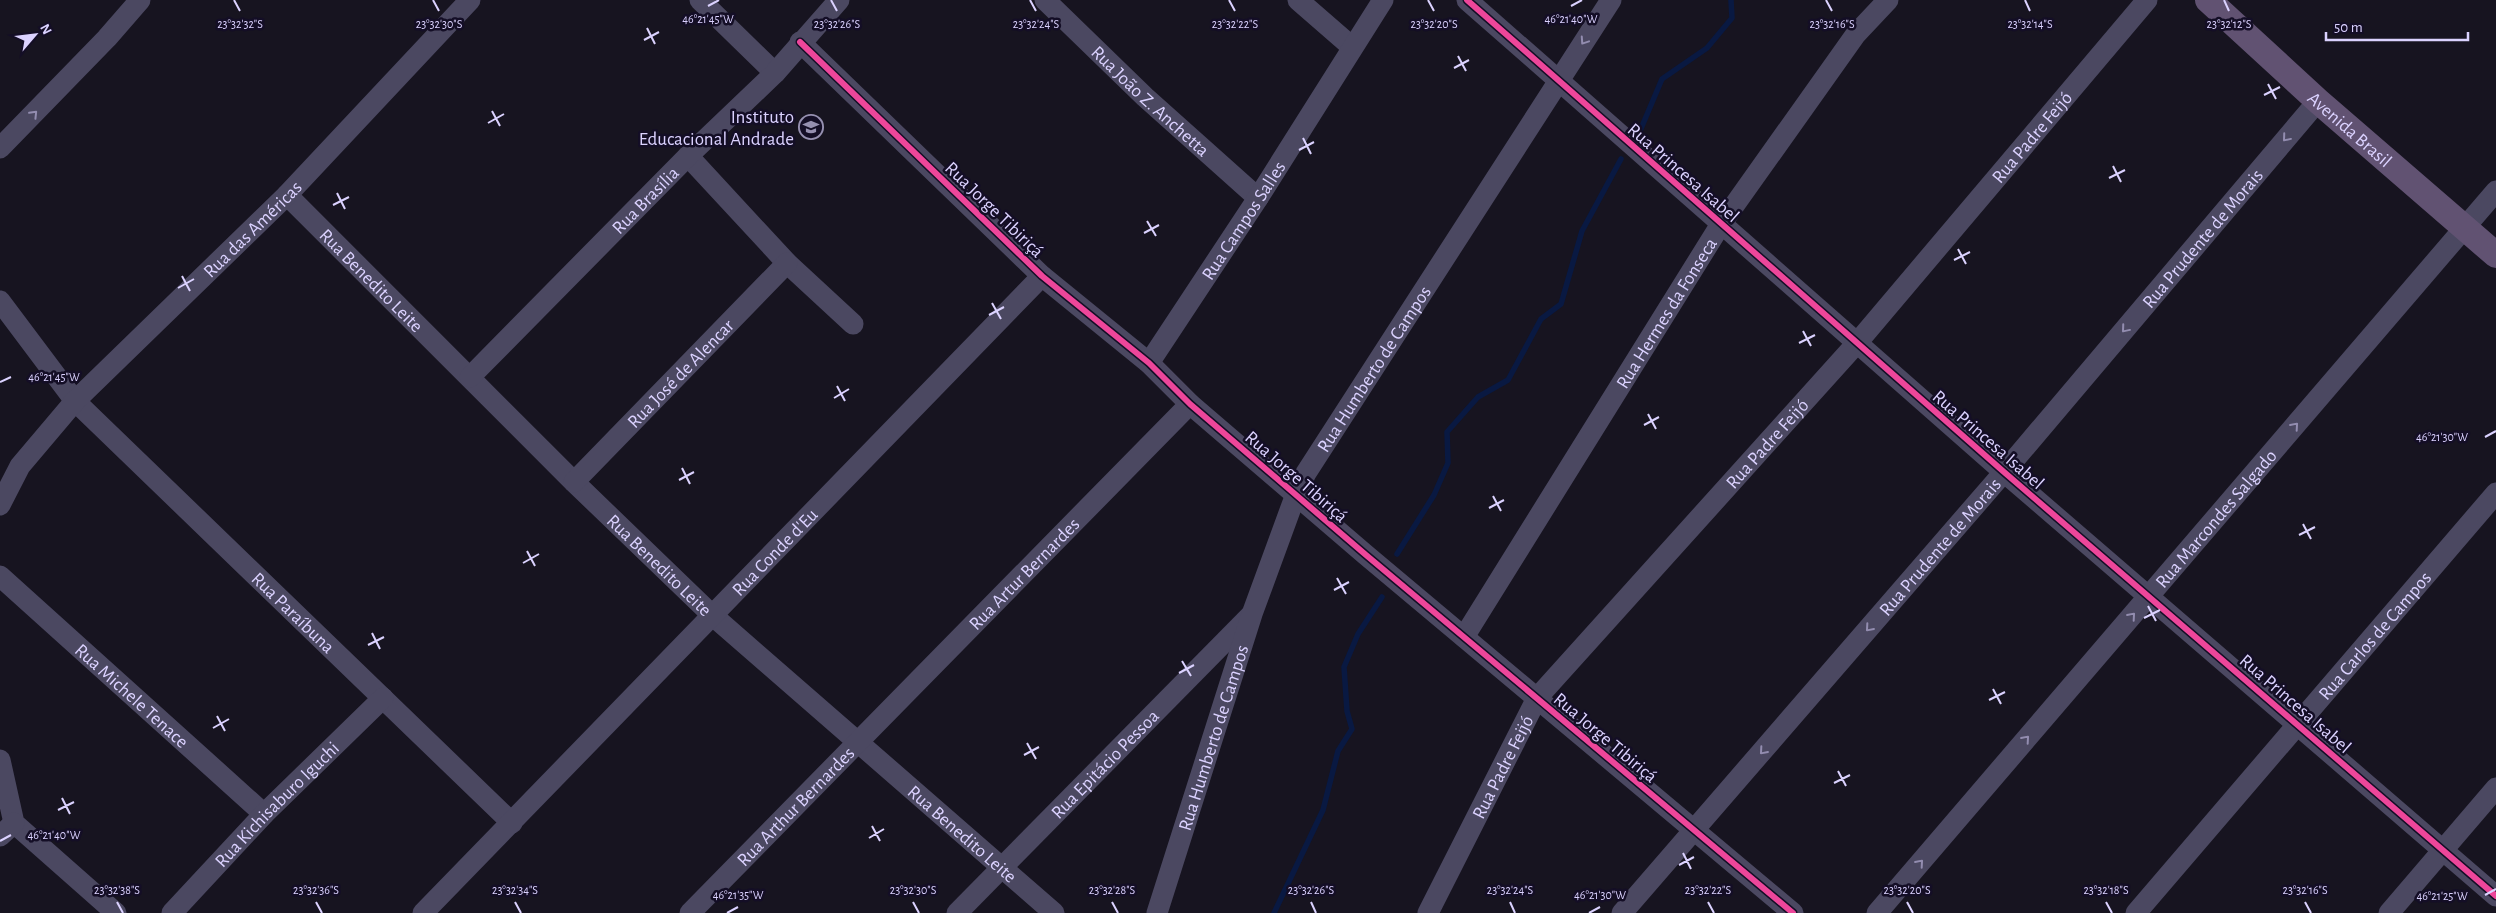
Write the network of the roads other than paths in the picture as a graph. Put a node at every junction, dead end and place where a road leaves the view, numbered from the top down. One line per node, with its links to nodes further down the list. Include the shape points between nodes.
1 (140, 0): 18 (street, one-way to 1)
2 (470, 0): 21 (street, Rua das Américas)
3 (700, 0): 15 (street)
4 (839, 0): 13 (street, Rua Brasília)
5 (1045, 0): 22 (street, Rua João Z. Anchetta, via 1145,97)
6 (1298, 0): 14 (street)
7 (1383, 0): 14 (street, Rua Campos Salles)
8 (1467, 0): 16 (street, Rua Princesa Isabel)
9 (1611, 0): 16 (street, Rua Humberto de Campos, one-way to 16)
10 (1888, 0): 23 (street, Rua Hermes da Fonseca, via 1856,34)
11 (2147, 0): 30 (street, Rua Padre Feijó)
12 (2208, 0): 17 (main road, Avenida Brasil)
13 (800, 42): 15 (street, Rua Brasília); 27 (street, Rua Jorge Tibiriçá)
14 (1352, 47): 22 (street, Rua Campos Salles)
15 (775, 73): 19 (street, Rua Brasília)
16 (1557, 81): 23 (street, Rua Princesa Isabel); 38 (street, Rua Humberto de Campos, via 1306,473)
17 (2318, 101): 24 (main road, Avenida Brasil); 35 (street, Rua Prudente de Morais, one-way to 35)
18 (0, 148)
19 (688, 156): 26 (street); 32 (street, Rua Brasília)
20 (2496, 191): 24 (street, Rua Marcondes Salgado)
21 (287, 195): 32 (street, Rua Benedito Leite); 33 (street, Rua das Américas)
22 (1258, 198): 31 (street, Rua Campos Salles)
23 (1721, 224): 30 (street, Rua Princesa Isabel); 44 (street, Rua Hermes da Fonseca)
24 (2465, 229): 25 (main road, Avenida Brasil); 41 (street, Rua Marcondes Salgado, one-way to 24)
25 (2496, 255)
26 (787, 263): 29 (street); 36 (street, Rua José de Alencar)
27 (1042, 276): 31 (street, Rua Jorge Tibiriçá); 43 (street, Rua Conde d'Eu)
28 (0, 301): 33 (street, Rua Paraíbuna)
29 (853, 324)
30 (1857, 343): 35 (street, Rua Princesa Isabel); 46 (street, Rua Padre Feijó)
31 (1149, 363): 34 (street, Rua Jorge Tibiriçá)
32 (470, 377): 36 (street, Rua Benedito Leite)
33 (75, 401): 39 (street, Rua das Américas, via 20,466); 45 (street, Rua Paraíbuna)
34 (1190, 404): 38 (street, Rua Jorge Tibiriçá); 48 (street, Rua Artur Bernardes)
35 (2004, 472): 41 (street, Rua Princesa Isabel); 54 (street, Rua Prudente de Morais, one-way to 54)
36 (574, 482): 43 (street, Rua Benedito Leite)
37 (2496, 492): 47 (street, Rua Carlos de Campos)
38 (1296, 494): 42 (street, Rua Humberto de Campos); 44 (street, Rua Jorge Tibiriçá)
39 (0, 505)
40 (0, 576): 51 (street, Rua Michele Tenace)
41 (2148, 597): 47 (street, Rua Princesa Isabel); 68 (street, Rua Marcondes Salgado, one-way to 41)
42 (1252, 614): 56 (street, Rua Epitácio Pessoa); 64 (street, Rua Humberto de Campos)
43 (712, 616): 48 (street, Rua Benedito Leite); 52 (street, Rua Conde d'Eu)
44 (1464, 637): 46 (street, Rua Jorge Tibiriçá)
45 (383, 698): 51 (street, Rua Kichisaburo Iguchi); 52 (street, Rua Paraíbuna)
46 (1537, 698): 54 (street, Rua Jorge Tibiriçá); 65 (street, Rua Padre Feijó)
47 (2298, 725): 55 (street, Rua Princesa Isabel); 69 (street, Rua Carlos de Campos)
48 (857, 742): 56 (street, Rua Benedito Leite); 61 (street, Rua Arthur Bernardes)
49 (0, 760): 53 (street)
50 (2496, 788): 55 (street)
51 (264, 814): 59 (street, Rua Kichisaburo Iguchi)
52 (512, 823): 60 (street, Rua Conde d'Eu)
53 (7, 830): 58 (street)
54 (1693, 830): 66 (street, Rua Prudente de Morais); 67 (street, Rua Jorge Tibiriçá)
55 (2443, 851): 57 (street, Rua Princesa Isabel); 70 (street)
56 (1000, 867): 62 (street, Rua Epitácio Pessoa); 63 (street, Rua Benedito Leite)
57 (2496, 896)
58 (116, 913)
59 (172, 913)
60 (423, 913)
61 (690, 913)
62 (957, 913)
63 (1054, 913)
64 (1157, 913)
65 (1428, 913)
66 (1622, 913)
67 (1793, 913)
68 (1877, 913)
69 (2136, 913)
70 (2389, 913)

